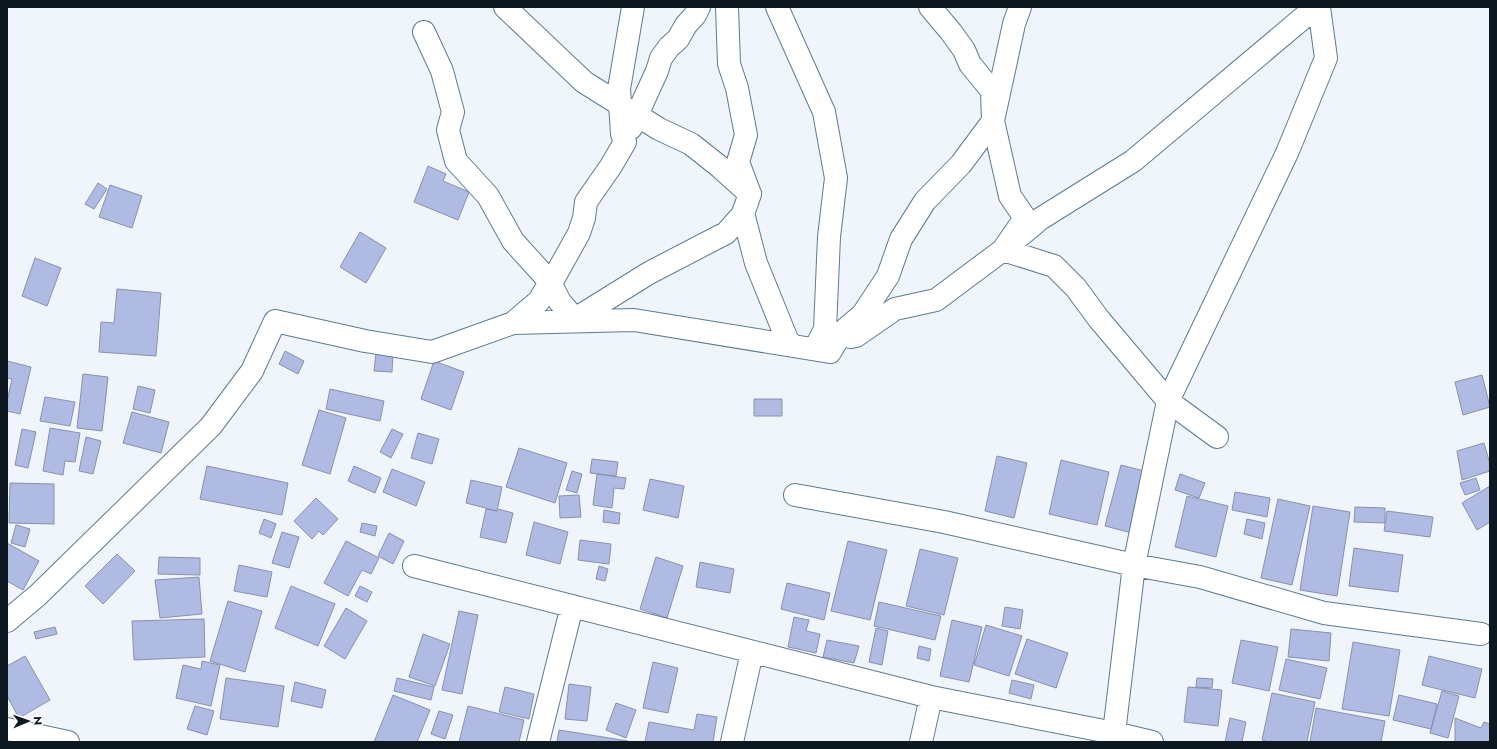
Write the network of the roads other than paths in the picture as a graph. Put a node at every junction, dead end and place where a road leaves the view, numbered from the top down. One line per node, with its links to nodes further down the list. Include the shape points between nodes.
1 (505, 7): 10 (street, via 584,82)
2 (633, 7): 10 (street, via 619,89)
3 (699, 7): 10 (street, via 678,39 661,58 654,78)
4 (727, 7): 12 (street, via 729,64 737,88 746,135 738,162)
5 (777, 7): 17 (street, via 824,112 836,178 825,329 820,337)
6 (930, 7): 11 (street, via 951,32 970,64 992,91)
7 (1020, 7): 11 (street)
8 (1317, 7): 13 (street, via 1133,161 1040,218); 18 (street, via 1326,58 1288,153)
9 (424, 32): 14 (street, via 442,71 453,112 448,130 456,161 488,196 512,241)
10 (629, 110): 12 (street, via 659,129 692,144); 14 (street, via 630,130 624,139 625,142 586,202 579,233)
11 (992, 121): 13 (street, via 1010,196 1026,218); 16 (street, via 961,164 925,201 901,238 888,276 862,314 842,332)
12 (750, 194): 14 (street, via 743,214 726,233 649,273 575,319 560,302); 17 (street, via 744,213 756,263 788,342)
13 (1003, 250): 16 (street, via 936,300 895,309 856,336); 18 (street, via 1054,266 1076,288)
14 (550, 282): 15 (street, via 539,301)
15 (513, 323): 17 (street, via 634,320); 24 (street, via 432,352 365,341 275,321 252,371 211,426 38,595)
16 (837, 341): 17 (street, via 830,352)
17 (805, 347)
18 (1168, 401): 19 (street); 21 (street)
19 (1218, 437)
20 (795, 494): 21 (street, via 944,522)
21 (1134, 565): 25 (street, via 1200,577 1324,613); 29 (street)
22 (414, 566): 23 (street)
23 (572, 606): 26 (street); 31 (street)
24 (7, 621)
25 (1481, 634)
26 (752, 652): 27 (street); 32 (street)
27 (931, 697): 29 (street); 33 (street)
28 (7, 729): 30 (street)
29 (1114, 733): 34 (street)
30 (68, 742)
31 (538, 742)
32 (732, 742)
33 (921, 742)
34 (1152, 742)

